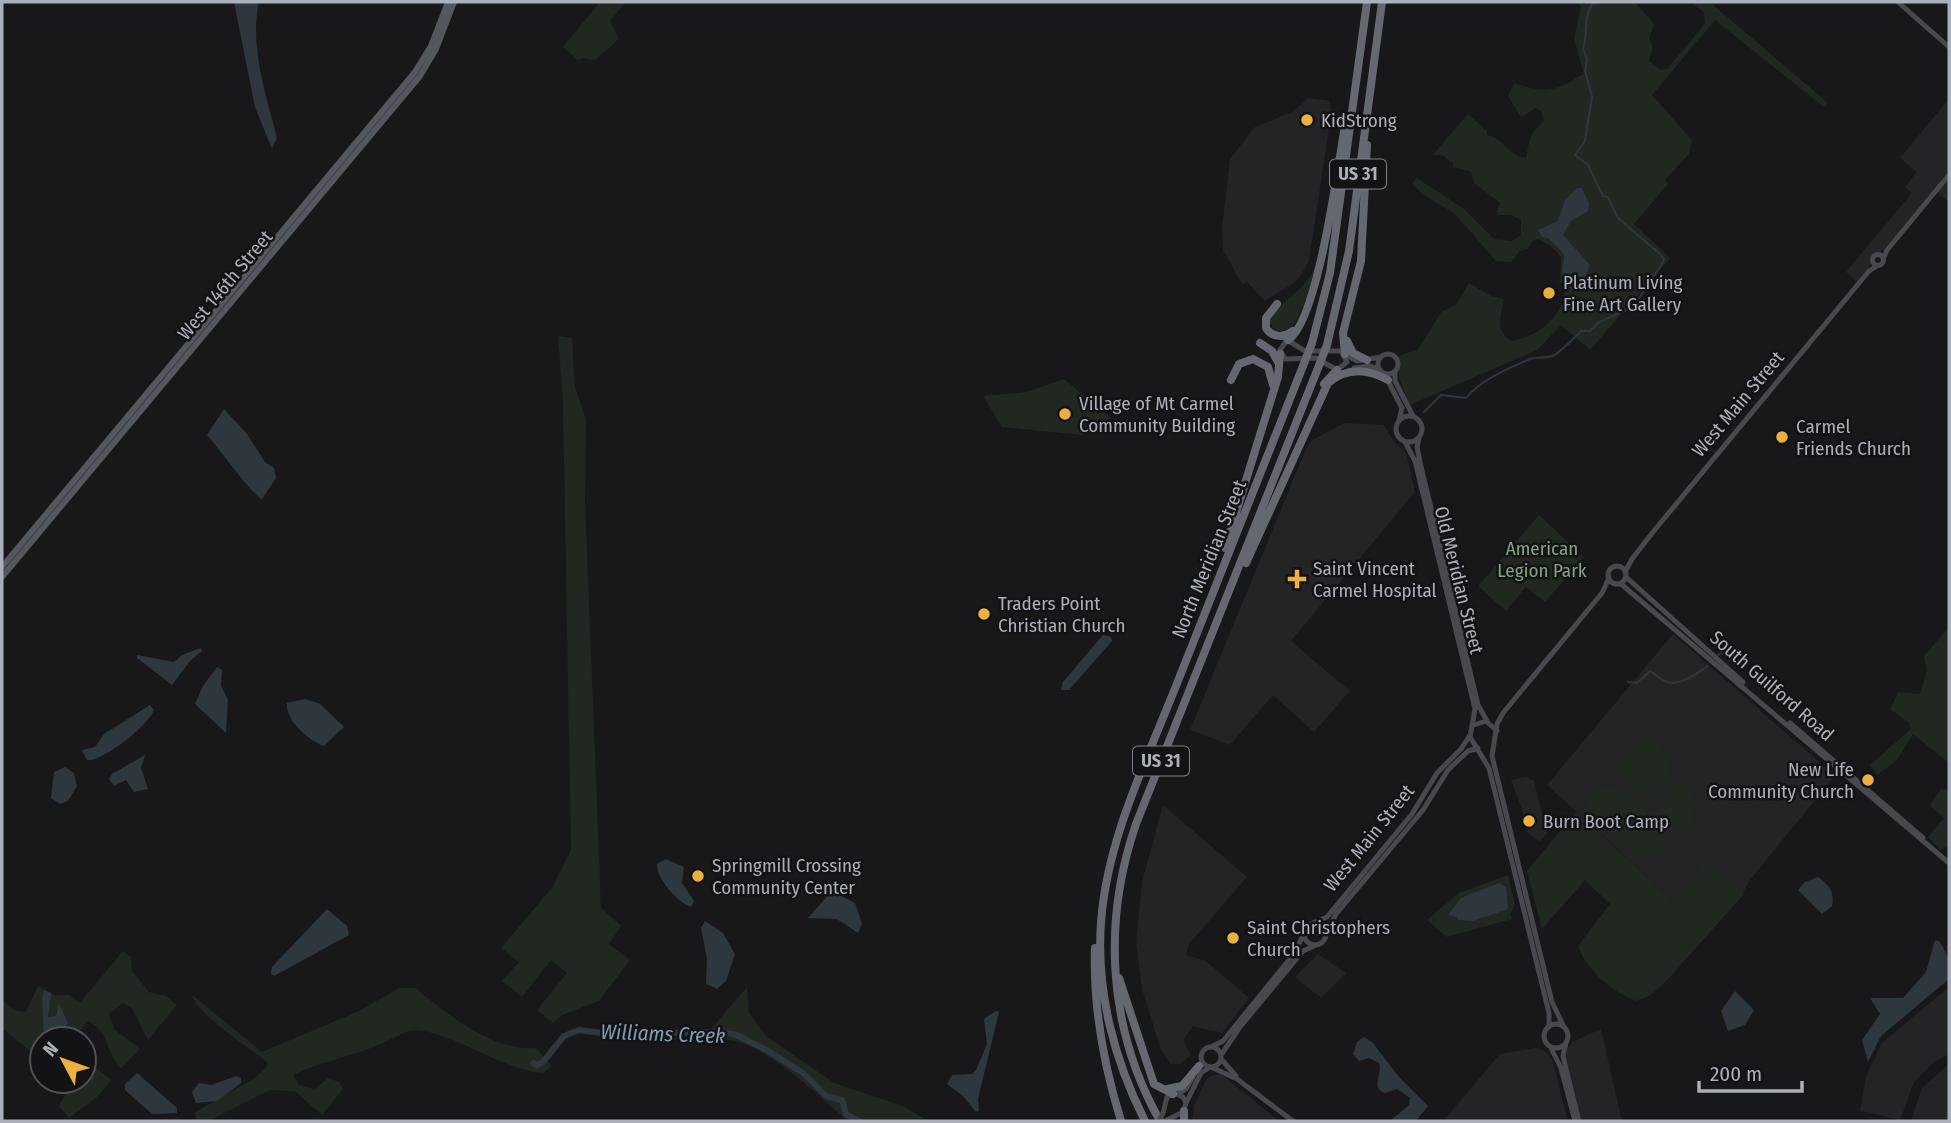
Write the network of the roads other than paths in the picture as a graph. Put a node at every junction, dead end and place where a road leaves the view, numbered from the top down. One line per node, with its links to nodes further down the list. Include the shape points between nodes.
1 (448, 2): 39 (main road, West 146th Street, via 415,72)
2 (454, 2): 42 (main road, West 146th Street, via 420,76)
3 (1367, 2): 7 (highway, North Meridian Street / US 31)
4 (1382, 2): 8 (highway, US 31)
5 (1898, 2): 6 (main road)
6 (1949, 47)
7 (1356, 75): 15 (highway, via 1319,269); 46 (highway, North Meridian Street / US 31, bridge, via 1331,273 1312,343)
8 (1367, 104): 16 (highway, via 1362,254); 47 (highway, US 31, bridge, via 1345,276 1326,345)
9 (1949, 175): 10 (main road)
10 (1881, 257): 11 (main road); 12 (main road, West Main Street)
11 (1872, 261): 12 (main road); 13 (main road, West Main Street)
12 (1877, 266): 13 (main road, West Main Street)
13 (1869, 271): 38 (main road, West Main Street)
14 (1278, 304): 15 (highway, via 1265,323 1273,335 1288,334)
15 (1304, 314): 17 (highway)
16 (1349, 314): 20 (highway, via 1343,335); 22 (highway, via 1348,345 1354,355)
17 (1288, 340): 19 (main road); 20 (main road, via 1305,351)
18 (1260, 343): 23 (highway, via 1274,353)
19 (1280, 354): 23 (highway); 24 (main road, via 1288,359 1321,359)
20 (1345, 354): 22 (main road); 24 (main road, via 1346,364)
21 (1381, 357): 22 (main road); 25 (main road, via 1394,357); 26 (main road)
22 (1367, 360)
23 (1280, 368): 30 (highway)
24 (1337, 370): 26 (main road, via 1370,366); 29 (highway, via 1326,380)
25 (1396, 370): 26 (main road, via 1389,374); 31 (main road, via 1395,381)
26 (1381, 371): 28 (main road)
27 (1231, 380): 30 (highway, via 1245,360 1263,362 1273,379)
28 (1388, 380): 29 (highway, via 1368,370 1346,373 1328,383); 32 (main road, via 1402,408)
29 (1319, 400): 47 (highway)
30 (1270, 405): 46 (highway)
31 (1413, 416): 32 (main road); 33 (main road, via 1422,424)
32 (1399, 421): 34 (main road, via 1396,432)
33 (1419, 438): 34 (main road); 36 (main road, Old Meridian Street, via 1417,448)
34 (1405, 442): 35 (main road, Old Meridian Street, via 1412,449)
35 (1419, 481): 36 (main road); 37 (main road, Old Meridian Street)
36 (1429, 495): 37 (main road, Old Meridian Street)
37 (1439, 552): 49 (main road, Old Meridian Street); 52 (main road, Old Meridian Street, via 1475,709)
38 (1632, 559): 40 (main road, West Main Street); 41 (main road, West Main Street)
39 (2, 567)
40 (1618, 567): 41 (main road, South Guilford Road); 43 (main road, via 1611,569)
41 (1626, 575): 44 (main road, West Main Street); 59 (main road, South Guilford Road)
42 (2, 577)
43 (1609, 578): 44 (main road, South Guilford Road); 45 (main road)
44 (1618, 584): 45 (main road); 59 (main road, South Guilford Road)
45 (1602, 593): 48 (main road)
46 (1209, 601): 61 (highway, North Meridian Street / US 31, via 1121,826)
47 (1223, 606): 66 (highway, US 31, via 1129,844 1117,902)
48 (1503, 713): 50 (main road); 53 (main road)
49 (1482, 714): 50 (main road); 51 (main road, Old Meridian Street)
50 (1496, 718): 51 (main road)
51 (1488, 722): 52 (main road); 53 (main road)
52 (1472, 727): 54 (main road)
53 (1497, 731): 55 (main road)
54 (1470, 735): 56 (main road); 62 (main road, West Main Street, via 1326,918)
55 (1496, 743): 56 (main road); 68 (main road, via 1493,766 1552,1002)
56 (1479, 748): 57 (main road); 58 (main road)
57 (1470, 750): 58 (main road); 64 (main road, West Main Street, via 1448,770 1423,810 1337,912)
58 (1485, 757): 67 (main road)
59 (1929, 846): 60 (main road, South Guilford Road)
60 (1949, 863)
61 (1103, 900): 80 (highway, via 1096,938 1096,1007 1103,1057); 81 (highway, North Meridian Street / US 31, via 1100,950 1107,1017 1120,1064)
62 (1313, 923): 63 (main road); 64 (main road, via 1323,927)
63 (1304, 934): 65 (main road, via 1307,942); 70 (main road, via 1293,955 1223,1041)
64 (1325, 935): 65 (main road)
65 (1316, 945): 72 (main road, via 1303,951)
66 (1114, 965): 76 (highway); 79 (highway, US 31, via 1126,1037 1141,1084)
67 (1549, 1027): 68 (main road); 71 (main road, via 1544,1038)
68 (1564, 1027): 69 (main road)
69 (1566, 1043): 71 (main road, via 1559,1048); 84 (main road, via 1563,1056)
70 (1213, 1046): 72 (main road); 73 (main road, via 1204,1049)
71 (1550, 1046): 84 (main road, via 1562,1068)
72 (1222, 1056): 74 (main road, via 1218,1065); 75 (main road)
73 (1200, 1062): 74 (main road); 76 (highway, via 1177,1088); 77 (main road, via 1187,1087)
74 (1211, 1067): 75 (main road); 78 (main road, via 1201,1073)
75 (1237, 1079): 83 (main road)
76 (1153, 1080): 77 (highway, via 1160,1090)
77 (1175, 1094): 78 (main road); 79 (main road, via 1164,1100)
78 (1185, 1107): 79 (main road); 82 (highway)
79 (1163, 1119)
80 (1121, 1121)
81 (1145, 1121)
82 (1184, 1121)
83 (1293, 1121)
84 (1577, 1121)

